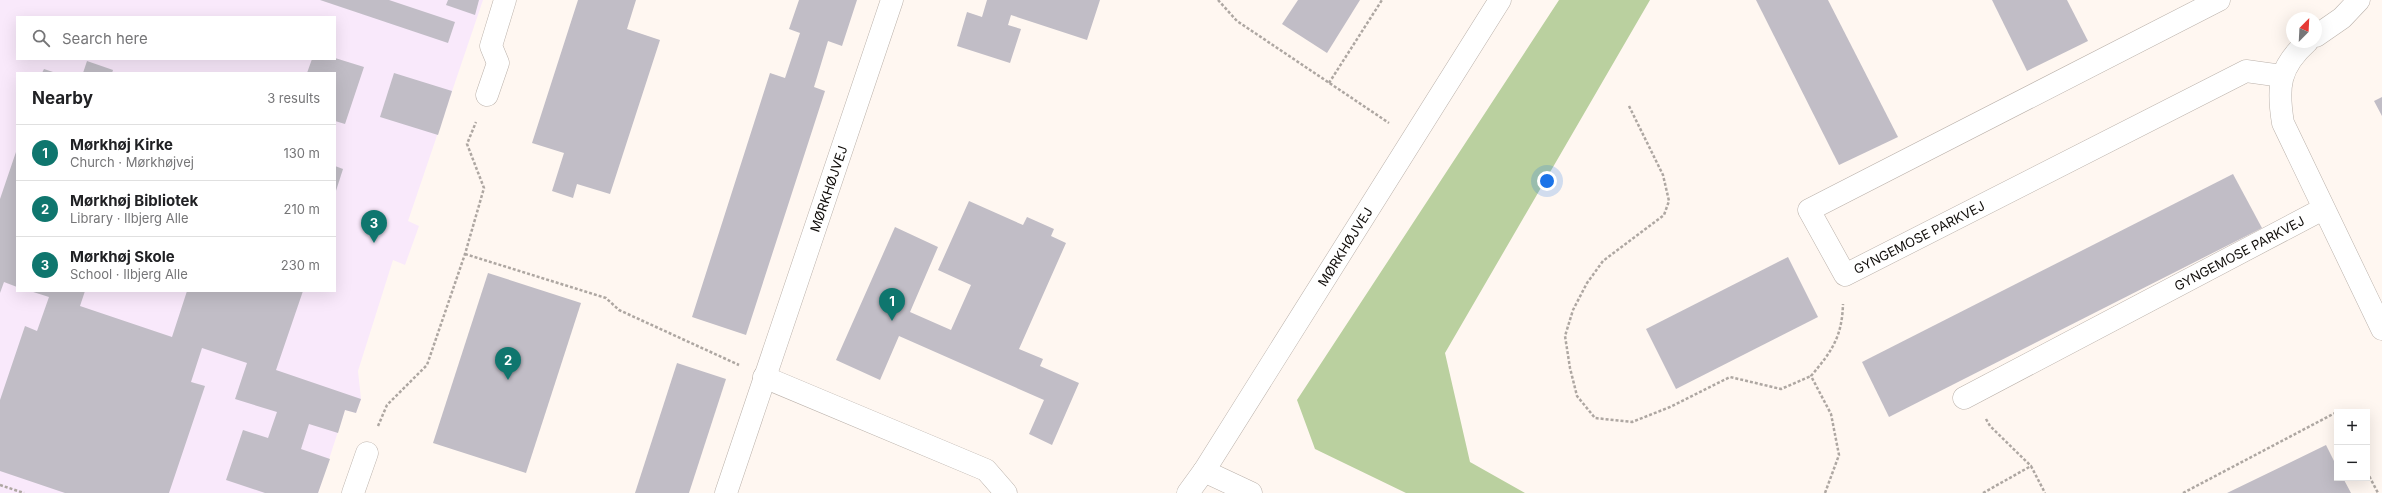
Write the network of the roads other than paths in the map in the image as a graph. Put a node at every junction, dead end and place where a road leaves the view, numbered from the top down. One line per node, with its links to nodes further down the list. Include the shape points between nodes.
1 (505, 0): 9 (street, via 491,46 498,62)
2 (892, 0): 12 (street, MØRKHØJVEJ)
3 (1500, 0): 15 (street, MØRKHØJVEJ)
4 (2219, 0): 8 (street, GYNGEMOSE PARKVEJ, via 1809,210 1845,275 2246,71)
5 (2359, 0): 6 (street, via 2342,18)
6 (2322, 32)
7 (2300, 48): 8 (street, via 2293,54)
8 (2282, 76): 10 (street, via 2279,98 2282,123)
9 (487, 95)
10 (2323, 209): 11 (street); 13 (street, GYNGEMOSE PARKVEJ)
11 (2382, 329)
12 (764, 377): 17 (street, MØRKHØJVEJ); 18 (street, via 986,470)
13 (1972, 394)
14 (367, 453): 16 (street)
15 (1204, 471): 19 (street, MØRKHØJVEJ); 20 (street)
16 (353, 493)
17 (726, 493)
18 (1006, 493)
19 (1188, 493)
20 (1251, 493)

